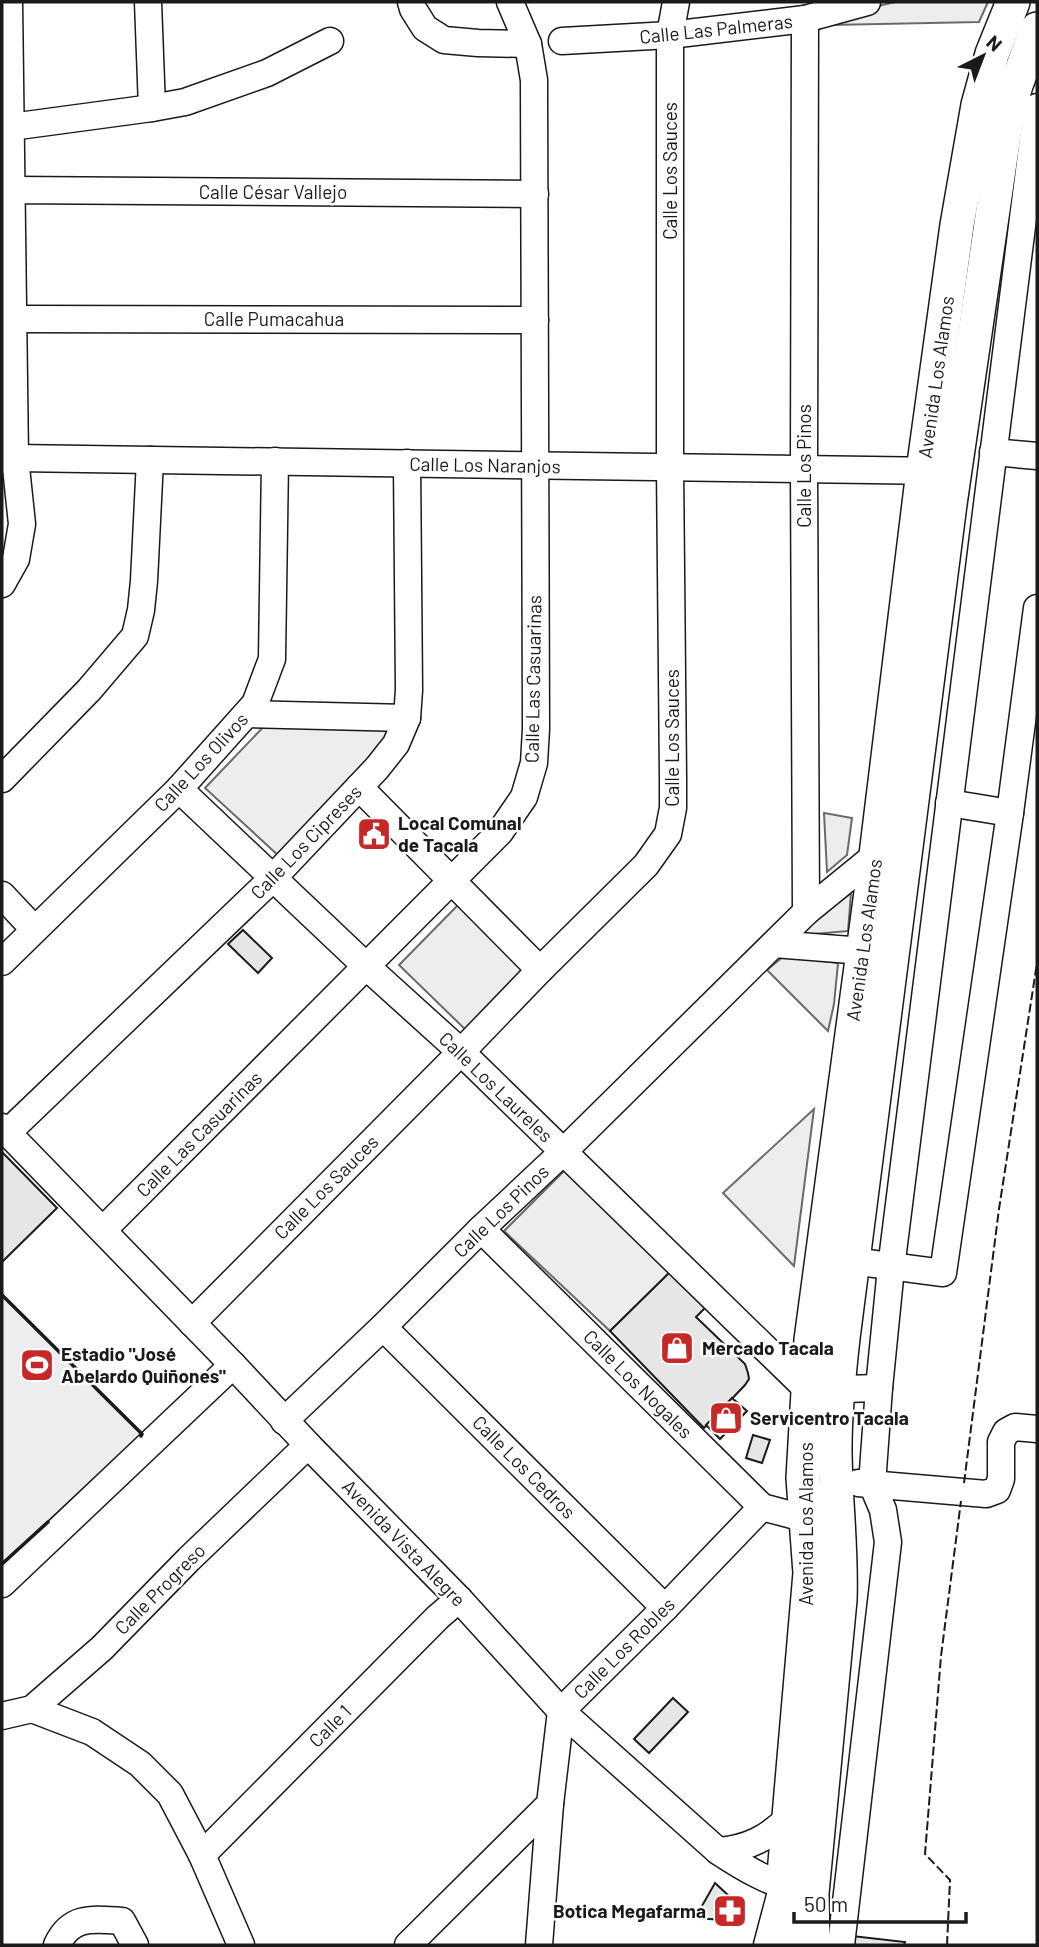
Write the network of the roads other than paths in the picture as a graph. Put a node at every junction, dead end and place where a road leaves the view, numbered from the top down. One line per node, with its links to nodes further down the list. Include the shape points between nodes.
1 (9, 2): 16 (street)
2 (148, 2): 15 (street)
3 (411, 2): 13 (street, via 425,28 444,40)
4 (510, 2): 13 (street, Calle Las Casuarinas)
5 (676, 2): 10 (street, Calle Los Sauces)
6 (867, 2): 8 (street, Calle Las Palmeras)
7 (1013, 2): 31 (main road, Avenida Los Alamos, via 978,105 957,225)
8 (805, 19): 10 (street, Calle Las Palmeras); 30 (street, Calle Los Pinos)
9 (1037, 29): 31 (main road, Avenida Los Alamos, via 1006,121)
10 (670, 35): 12 (street, Calle Las Palmeras); 29 (street, Calle Los Sauces)
11 (330, 41): 15 (street, via 267,73 185,102)
12 (562, 41)
13 (528, 44): 18 (street, Calle Las Casuarinas, via 534,80)
14 (1037, 107): 22 (street)
15 (152, 108): 16 (street)
16 (11, 127): 17 (street)
17 (7, 191): 18 (street, Calle César Vallejo); 19 (street)
18 (535, 194): 21 (street, Calle Las Casuarinas)
19 (7, 249): 20 (street)
20 (14, 319): 21 (street, Calle Pumacahua); 24 (street)
21 (535, 320): 28 (street, Calle Las Casuarinas)
22 (993, 452): 23 (street); 39 (street)
23 (1037, 456)
24 (9, 459): 25 (street, Calle Los Naranjos); 32 (street, via 22,524 16,559)
25 (150, 460): 26 (street, Calle Los Naranjos); 36 (street, via 144,581 135,636)
26 (275, 461): 27 (street, Calle Los Naranjos); 34 (street, Calle Los Olivos, via 272,659)
27 (407, 463): 28 (street, Calle Los Naranjos); 35 (street, Calle Los Cipreses)
28 (536, 465): 29 (street, Calle Los Naranjos); 44 (street, Calle Las Casuarinas, via 534,763 524,797 500,832)
29 (670, 467): 30 (street, Calle Los Naranjos); 52 (street, Calle Los Sauces, via 674,778 668,834 646,865)
30 (804, 469): 31 (street, Calle Los Naranjos); 46 (street, Calle Los Pinos)
31 (939, 471): 41 (main road, Avenida Los Alamos)
32 (2, 584)
33 (1037, 608): 40 (street)
34 (247, 713): 35 (street); 38 (street, Calle Los Olivos)
35 (407, 718): 37 (street, Calle Los Cipreses, via 396,744)
36 (2, 779)
37 (359, 787): 43 (street, Calle Los Cipreses); 44 (street)
38 (179, 789): 43 (street, Calle Los Laureles); 47 (street, Calle Los Olivos)
39 (948, 812): 40 (street); 41 (street); 59 (street)
40 (1010, 813): 59 (street, via 943,1273)
41 (895, 815): 42 (main road, Avenida Los Alamos); 58 (main road, Avenida Los Alamos)
42 (876, 855): 46 (street, Calle Los Pinos); 49 (main road, Avenida Los Alamos)
43 (273, 878): 51 (street, Calle Los Laureles); 54 (street, Calle Los Cipreses)
44 (451, 881): 51 (street, Calle Las Casuarinas); 52 (street)
45 (2, 895): 47 (street)
46 (806, 912): 48 (street, Calle Los Pinos)
47 (34, 929): 50 (street, Calle Los Olivos)
48 (775, 944): 49 (street); 55 (street, Calle Los Pinos)
49 (863, 951): 64 (main road, Avenida Los Alamos, via 811,1340)
50 (2, 962)
51 (367, 967): 53 (street, Calle Los Laureles); 57 (street, Calle Las Casuarinas)
52 (540, 970): 53 (street, Calle Los Sauces)
53 (461, 1052): 55 (street, Calle Los Laureles); 60 (street, Calle Los Sauces)
54 (4, 1130): 57 (street, Avenida Vista Alegre)
55 (563, 1152): 56 (street, Calle Los Pinos); 64 (street, Calle Los Laureles)
56 (481, 1229): 61 (street, Calle Los Pinos); 71 (street, Calle Los Nogales)
57 (103, 1230): 60 (street, Avenida Vista Alegre)
58 (852, 1261): 59 (street); 64 (main road, Avenida Los Alamos)
59 (891, 1268): 63 (street)
60 (192, 1323): 62 (street, Avenida Vista Alegre)
61 (383, 1327): 65 (street, Calle Los Pinos); 75 (street, Calle Los Cedros)
62 (233, 1365): 65 (street, Avenida Vista Alegre); 73 (street)
63 (879, 1388): 64 (street); 70 (street)
64 (823, 1390): 68 (main road, Avenida Los Alamos); 69 (main road, Avenida Los Alamos, via 835,1447)
65 (284, 1421): 67 (street, Avenida Vista Alegre)
66 (1037, 1429): 70 (street, via 1015,1427 1006,1432 1001,1442 1001,1479 997,1490 986,1494)
67 (307, 1445): 74 (street, Avenida Vista Alegre); 76 (street, Calle Progreso, via 102,1648)
68 (803, 1478): 69 (street); 72 (main road, Avenida Los Alamos)
69 (836, 1481): 70 (street); 83 (main road, Avenida Los Alamos, via 840,1600)
70 (872, 1484): 84 (street, via 883,1510 888,1542)
71 (762, 1507): 72 (street, Calle Los Nogales); 75 (street, Calle Los Robles)
72 (807, 1519): 80 (main road, Avenida Los Alamos, via 810,1573)
73 (2, 1584)
74 (459, 1599): 77 (street, Avenida Vista Alegre); 82 (street, Calle 1)
75 (665, 1608): 77 (street, Calle Los Robles)
76 (32, 1709): 78 (street); 82 (street, via 92,1732 140,1764 170,1794)
77 (561, 1711): 79 (street, Calle Los Robles); 81 (street, Avenida Vista Alegre)
78 (3, 1714)
79 (550, 1804): 88 (street); 89 (street, Calle Los Robles)
80 (789, 1817): 81 (street, via 767,1837); 83 (main road, Avenida Los Alamos)
81 (718, 1851): 83 (street, Avenida Vista Alegre, via 745,1869)
82 (202, 1855): 87 (street)
83 (797, 1890): 84 (street, Avenida Vista Alegre); 90 (street); 91 (main road); 92 (main road)
84 (845, 1900): 93 (street)
85 (57, 1945): 86 (street, via 64,1931 89,1918 122,1921)
86 (135, 1945)
87 (241, 1945)
88 (408, 1945)
89 (539, 1945)
90 (767, 1945)
91 (792, 1945)
92 (813, 1945)
93 (841, 1945)

